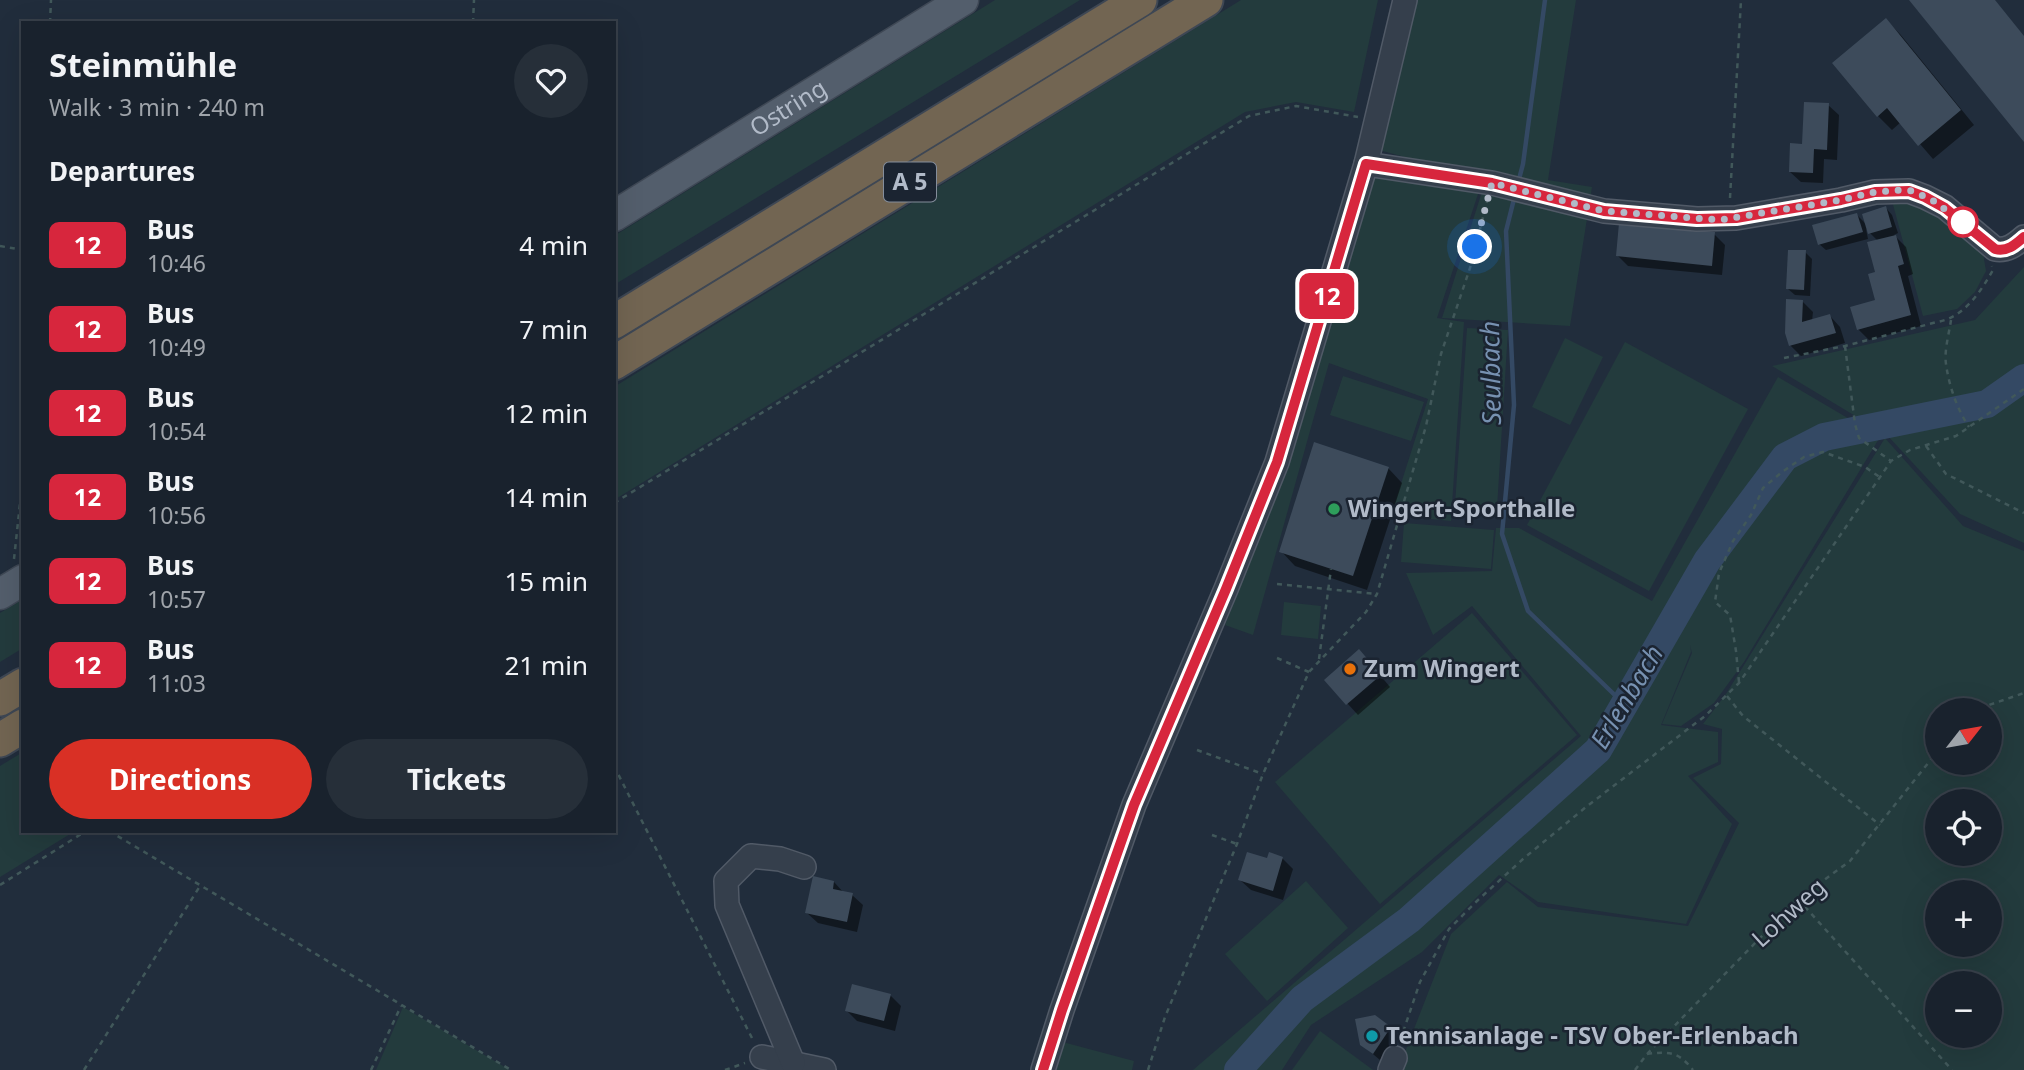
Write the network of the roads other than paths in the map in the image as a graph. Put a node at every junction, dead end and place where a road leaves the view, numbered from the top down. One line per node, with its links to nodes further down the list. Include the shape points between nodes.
1 (963, 0): 6 (main road, Ostring)
2 (1140, 0): 8 (highway, A 5)
3 (1206, 0): 9 (highway, A 5)
4 (1405, 0): 5 (street)
5 (1366, 164): 7 (street, via 1496,184 1604,211 1697,219 1728,219 1875,192 1913,191 1940,204 1995,249 2011,247); 20 (street, via 1277,462 1134,805)
6 (616, 215)
7 (2024, 237)
8 (616, 321)
9 (616, 362)
10 (15, 572): 11 (main road)
11 (0, 594)
12 (21, 686): 13 (highway)
13 (0, 699)
14 (21, 727): 15 (highway)
15 (0, 740)
16 (804, 867): 18 (street, via 751,856 726,881 727,905)
17 (762, 1057): 18 (street)
18 (793, 1063): 19 (street)
19 (824, 1070)
20 (1043, 1070)

